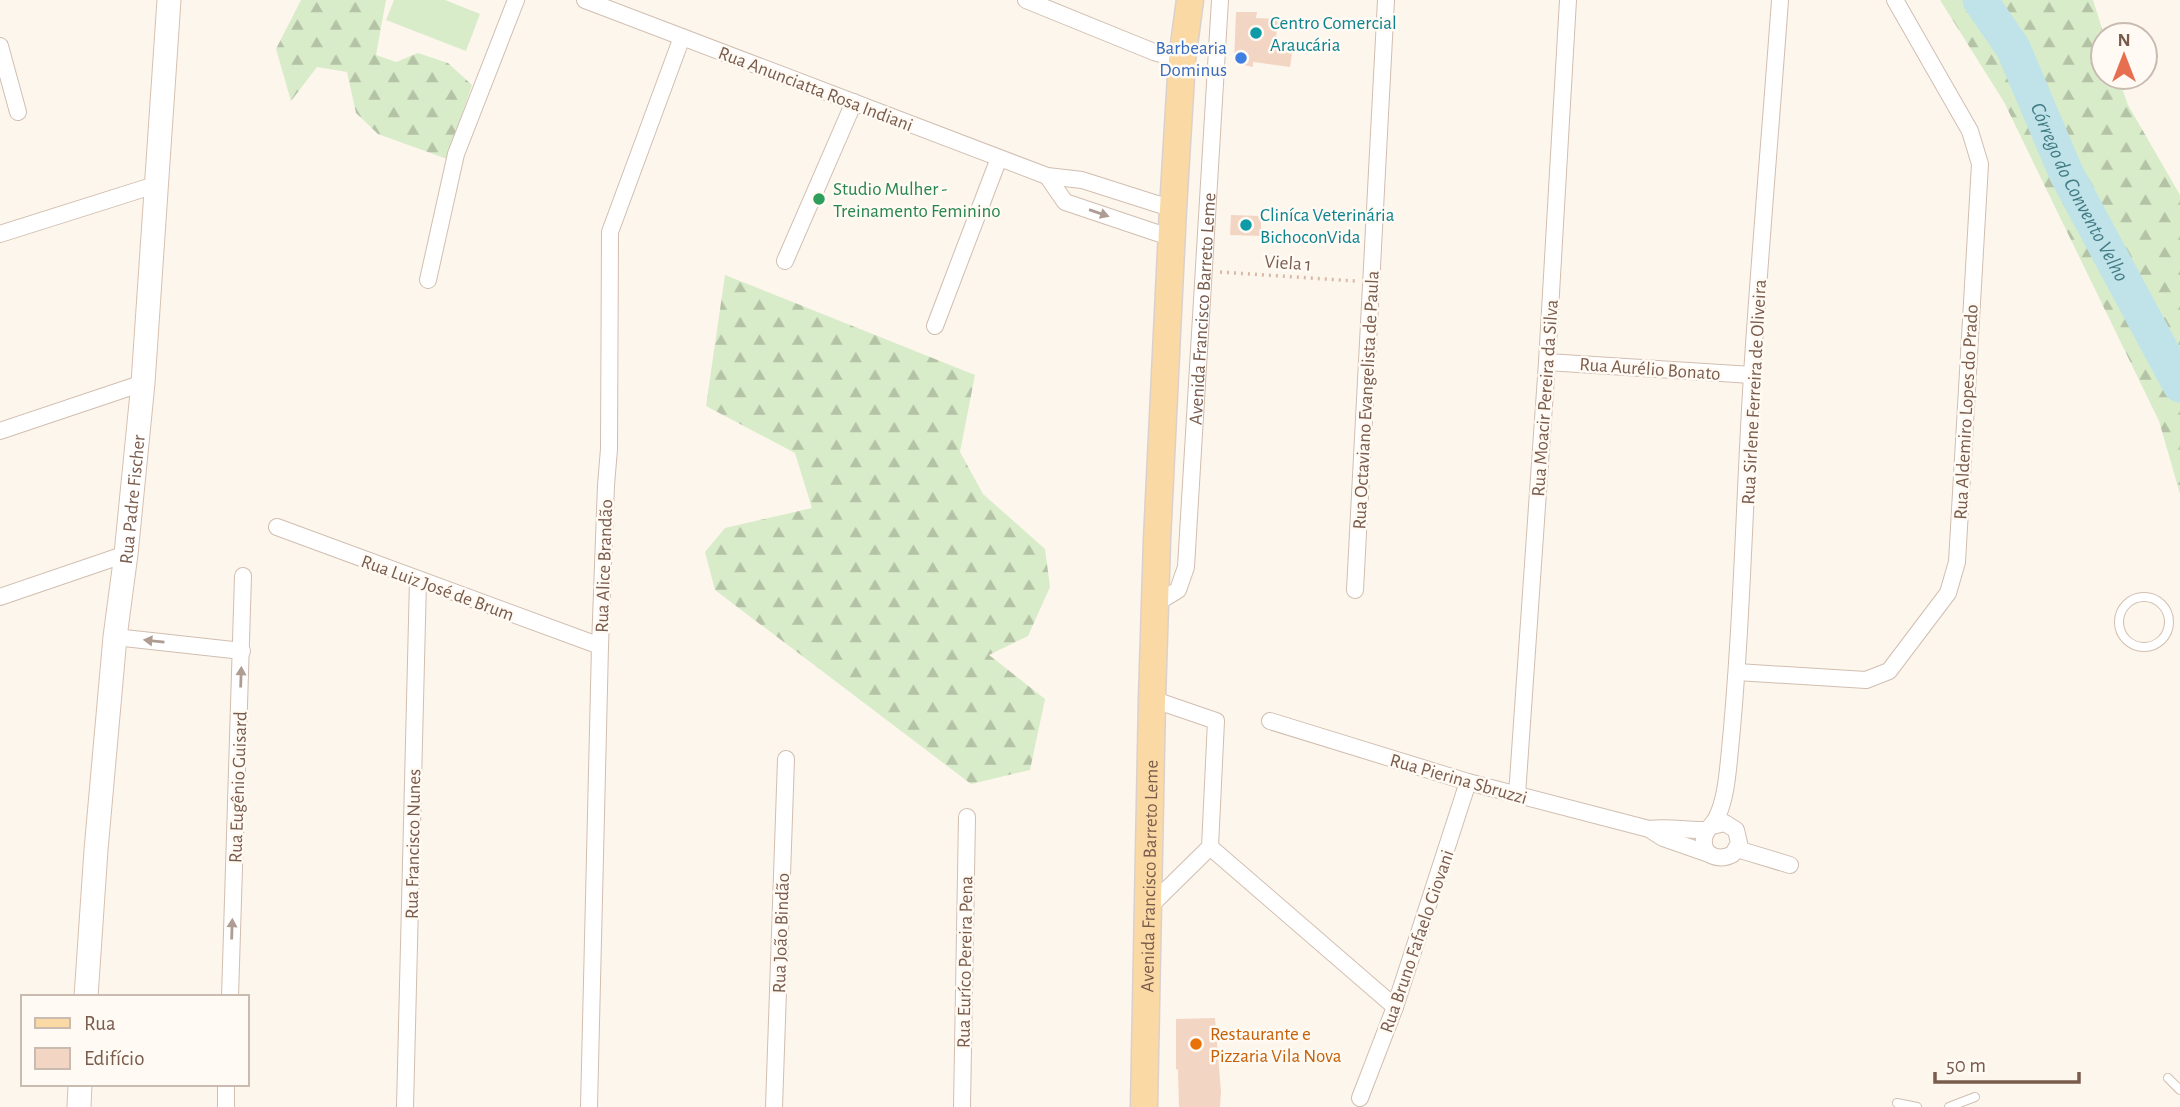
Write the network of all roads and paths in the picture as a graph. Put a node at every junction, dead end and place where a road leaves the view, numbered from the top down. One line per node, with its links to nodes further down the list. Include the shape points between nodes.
1 (169, 0): 18 (main road, Rua Padre Fischer)
2 (516, 0): 24 (street, via 456,154)
3 (585, 0): 11 (street, Rua Anunciatta Rosa Indiani)
4 (1026, 0): 13 (street)
5 (1220, 0): 23 (street, Avenida Francisco Barreto Leme)
6 (1386, 0): 25 (street, Rua Octaviano Evangelista de Paula)
7 (1568, 0): 27 (street, Rua Moacir Pereira da Silva)
8 (1780, 0): 28 (street, Rua Sirlene Ferreira de Oliveira)
9 (1895, 0): 42 (street, Rua Aldemiro Lopes do Prado, via 1970,131 1980,164 1957,562 1948,593 1889,671 1866,680)
10 (1187, 5): 13 (main road, Avenida Francisco Barreto Leme)
11 (682, 37): 14 (street, Rua Anunciatta Rosa Indiani); 40 (street, Rua Alice Brandão, via 610,232 609,449)
12 (0, 46): 15 (street)
13 (1182, 60): 19 (main road, Avenida Francisco Barreto Leme)
14 (854, 102): 16 (street, Rua Anunciatta Rosa Indiani); 22 (street)
15 (18, 112)
16 (999, 158): 17 (street, Rua Anunciatta Rosa Indiani); 26 (street)
17 (1046, 176): 19 (street, Rua Anunciatta Rosa Indiani, via 1082,180); 21 (street, one-way to 21, via 1065,202)
18 (155, 184): 20 (street); 29 (main road, Rua Padre Fischer)
19 (1173, 209): 21 (main road, Avenida Francisco Barreto Leme)
20 (0, 234)
21 (1172, 238): 37 (main road, Avenida Francisco Barreto Leme)
22 (785, 261)
23 (1204, 271): 25 (path, Viela 1); 37 (street, Avenida Francisco Barreto Leme, via 1186,567 1178,590)
24 (428, 280)
25 (1371, 282): 35 (street, Rua Octaviano Evangelista de Paula)
26 (935, 326)
27 (1547, 362): 28 (street, Rua Aurélio Bonato); 48 (street, Rua Moacir Pereira da Silva)
28 (1752, 375): 42 (street, Rua Sirlene Ferreira de Oliveira)
29 (143, 383): 30 (street); 32 (main road, Rua Padre Fischer)
30 (0, 431)
31 (277, 527): 34 (street, Rua Luiz José de Brum)
32 (126, 554): 36 (street); 39 (main road, Rua Padre Fischer)
33 (243, 576): 41 (street, Rua Eugênio Guisard)
34 (418, 580): 40 (street, Rua Luiz José de Brum); 70 (street, Rua Francisco Nunes)
35 (1355, 590)
36 (0, 597)
37 (1155, 604): 43 (main road, Avenida Francisco Barreto Leme)
38 (2170, 621): 38 (lane, via 2164,606 2142,596 2127,603 2119,619 2128,642 2144,647 2160,642)
39 (115, 637): 41 (street, one-way to 39); 58 (main road, Rua Padre Fischer)
40 (600, 646): 71 (street, Rua Alice Brandão)
41 (242, 651): 59 (street, Rua Eugênio Guisard, one-way to 41)
42 (1737, 673): 47 (street, Rua Sirlene Ferreira de Oliveira)
43 (1152, 699): 53 (street, via 1216,721); 57 (main road, Avenida Francisco Barreto Leme)
44 (1270, 721): 46 (street, Rua Pierina Sbruzzi)
45 (786, 759): 72 (street, Rua João Bindão)
46 (1468, 782): 48 (street, Rua Pierina Sbruzzi); 60 (street, Rua Bruno Fafaelo Giovani)
47 (1726, 784): 50 (street, Rua Sirlene Ferreira de Oliveira); 51 (street, Rua Sirlene Ferreira de Oliveira)
48 (1517, 795): 52 (street, Rua Pierina Sbruzzi)
49 (967, 817): 73 (street, Rua Euríco Pereira Pena)
50 (1731, 826): 51 (street, via 1725,823); 54 (street, via 1739,836)
51 (1710, 828): 52 (street, Rua Pierina Sbruzzi); 55 (street, via 1704,842)
52 (1648, 829): 55 (street, Rua Pierina Sbruzzi)
53 (1210, 848): 57 (street); 60 (street)
54 (1737, 849): 55 (street, via 1721,859); 56 (street)
55 (1709, 854)
56 (1790, 864)
57 (1148, 908): 74 (main road, Avenida Francisco Barreto Leme)
58 (86, 995)
59 (230, 995)
60 (1395, 1007): 66 (street, Rua Bruno Fafaelo Giovani)
61 (2168, 1078): 64 (lane)
62 (80, 1086): 68 (main road)
63 (226, 1086): 69 (street)
64 (2180, 1090)
65 (1975, 1097): 76 (lane)
66 (1360, 1098)
67 (1897, 1103): 75 (lane)
68 (79, 1107)
69 (226, 1107)
70 (405, 1107)
71 (589, 1107)
72 (774, 1107)
73 (962, 1107)
74 (1144, 1107)
75 (1917, 1107)
76 (1949, 1107)

